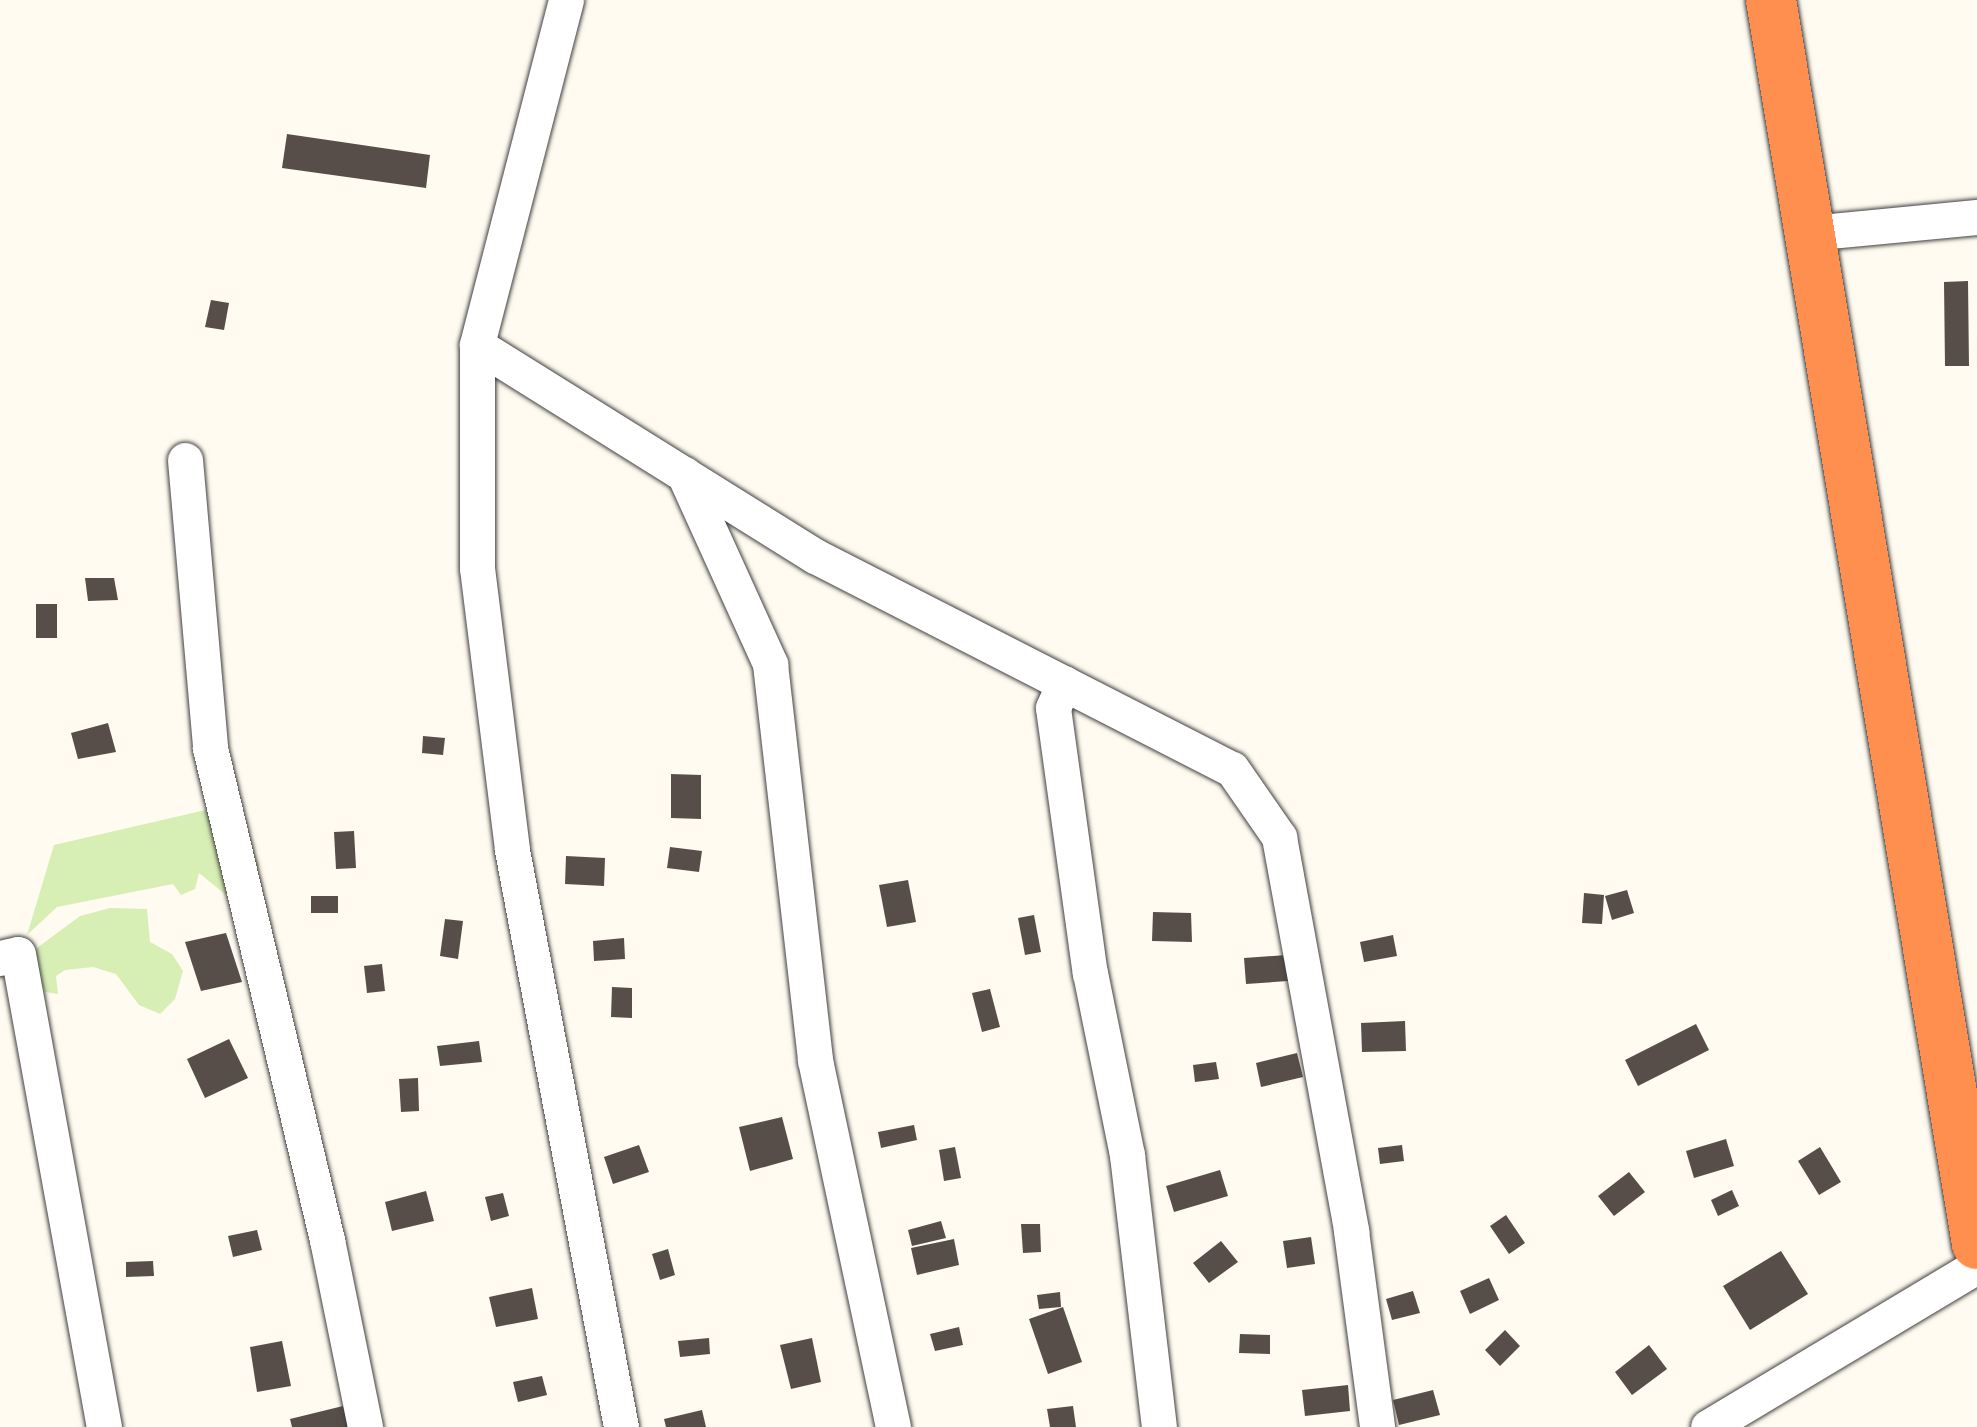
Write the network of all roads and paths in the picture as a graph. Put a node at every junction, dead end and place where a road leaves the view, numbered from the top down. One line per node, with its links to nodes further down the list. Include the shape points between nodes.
1 (566, 0): 5 (street)
2 (1771, 0): 4 (highway)
3 (1977, 217): 4 (street)
4 (1810, 233): 10 (highway)
5 (477, 345): 7 (street); 14 (street, via 477,568 512,850)
6 (185, 460): 13 (street, via 210,748)
7 (684, 474): 8 (street, via 815,556); 15 (street, via 770,664 815,1060)
8 (1064, 683): 16 (street, via 1053,708 1090,973 1127,1156); 17 (street, via 1232,769 1279,837 1350,1231)
9 (0, 958): 12 (street, via 18,954)
10 (1977, 1244)
11 (1977, 1266): 18 (street)
12 (104, 1427)
13 (365, 1427)
14 (621, 1427)
15 (893, 1427)
16 (1159, 1427)
17 (1377, 1427)
18 (1708, 1427)

